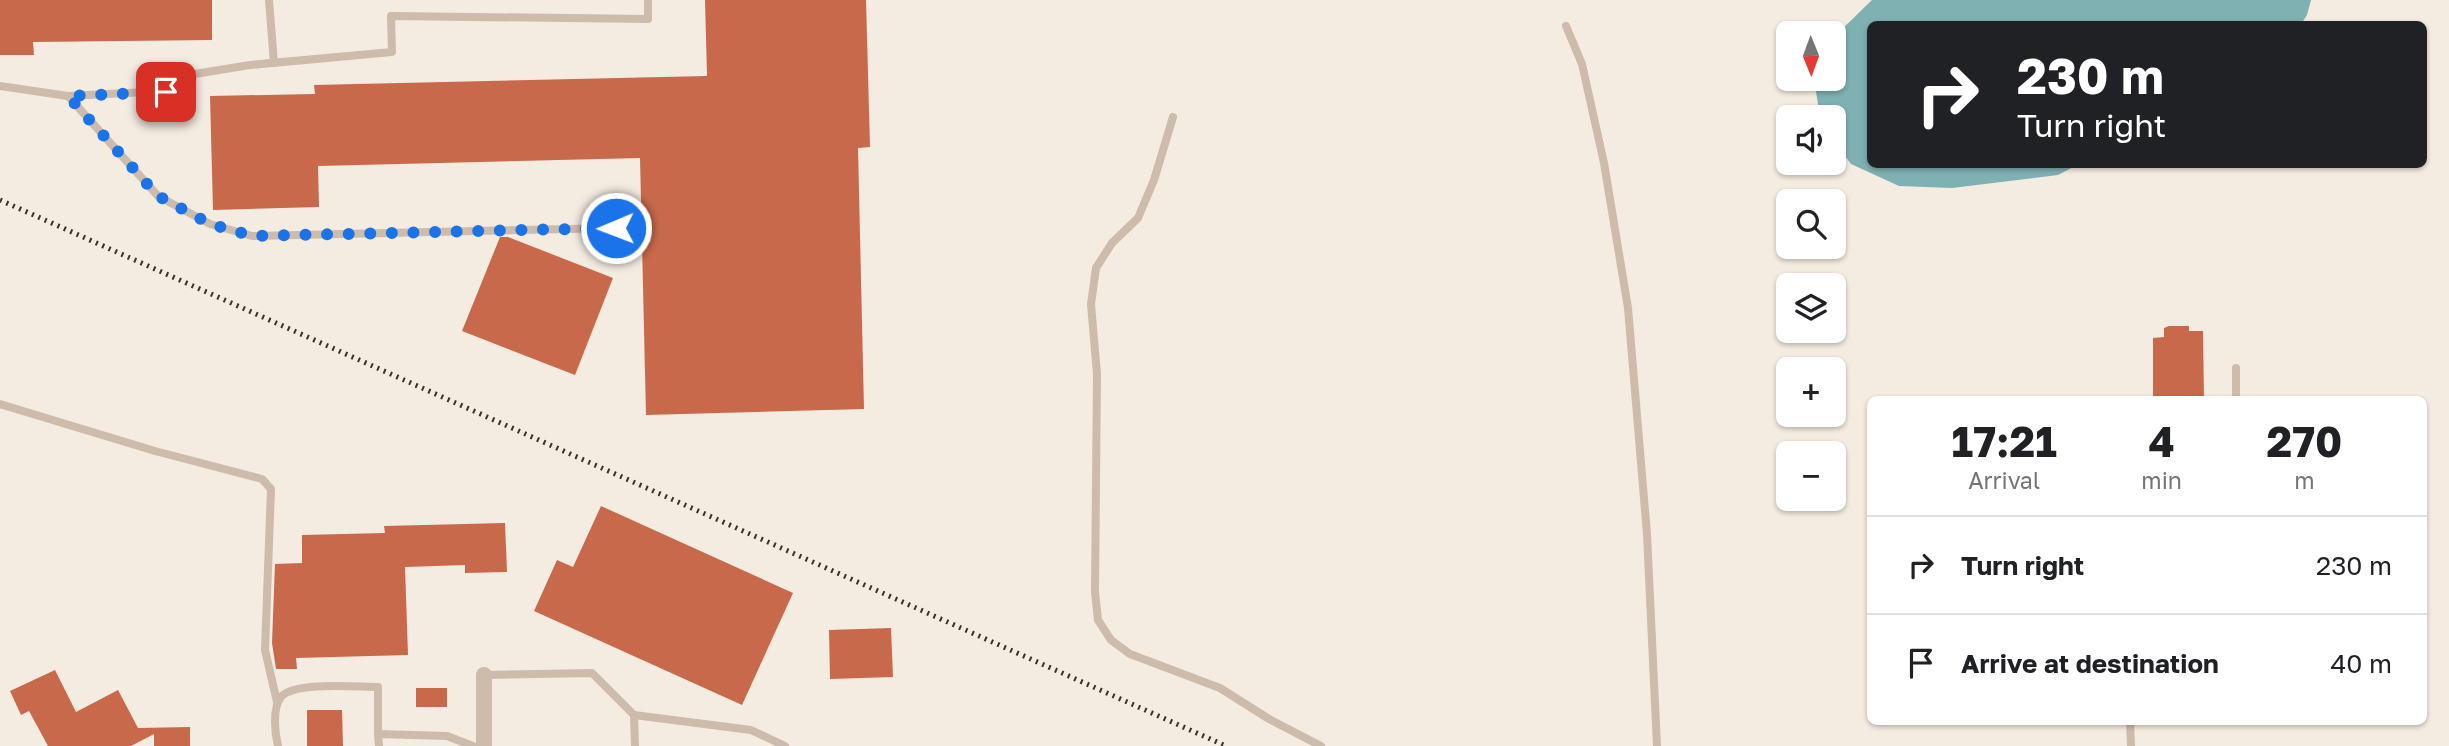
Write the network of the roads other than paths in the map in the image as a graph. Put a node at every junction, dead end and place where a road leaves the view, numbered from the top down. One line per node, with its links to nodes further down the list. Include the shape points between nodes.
1 (269, 0): 4 (lane)
2 (648, 0): 4 (lane, via 648,19 391,16 392,52)
3 (1566, 26): 24 (lane, via 1582,64 1604,163 1628,308 1647,534)
4 (274, 63): 6 (lane, via 183,76 166,92)
5 (0, 86): 6 (lane)
6 (68, 96): 8 (lane, via 158,196 210,224 253,236)
7 (1173, 117): 23 (lane, via 1138,218 1112,243 1096,268 1091,304 1097,374 1098,620 1111,640 1130,654 1220,688)
8 (616, 228)
9 (2236, 368): 10 (lane)
10 (2236, 396)
11 (0, 404): 13 (lane, via 262,479 271,489 265,650)
12 (484, 675): 14 (lane, via 592,673); 20 (street)
13 (277, 702): 16 (lane, via 300,688 378,687); 17 (lane)
14 (634, 715): 21 (lane); 22 (lane, via 751,730)
15 (2130, 725): 25 (lane)
16 (378, 733): 18 (lane); 19 (lane, via 447,736)
17 (278, 746)
18 (379, 746)
19 (473, 746)
20 (484, 746)
21 (635, 746)
22 (785, 746)
23 (1321, 746)
24 (1657, 746)
25 (2131, 746)

